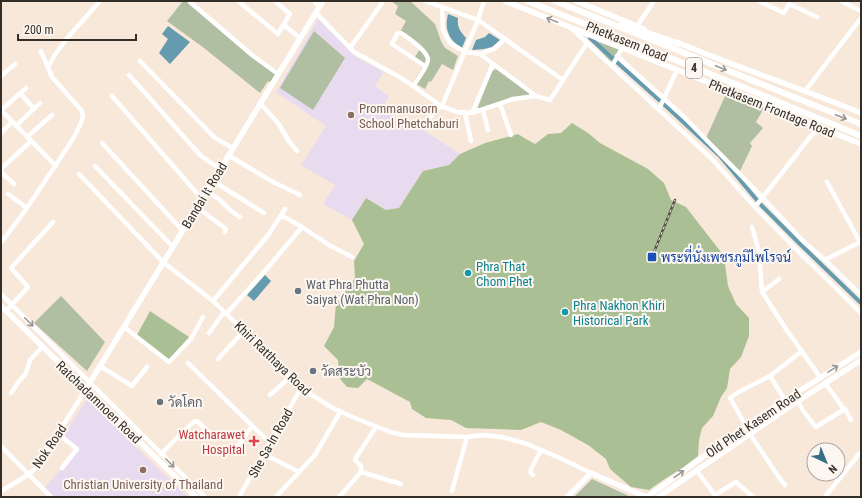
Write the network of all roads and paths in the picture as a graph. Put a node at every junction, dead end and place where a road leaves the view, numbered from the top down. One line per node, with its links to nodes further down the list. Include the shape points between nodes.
1 (100, 1): 42 (street, via 69,36)
2 (238, 1): 25 (street, via 278,34)
3 (274, 1): 25 (street, via 290,14)
4 (314, 1): 18 (street)
5 (322, 1): 18 (main road, Bandai It Road)
6 (425, 1): 19 (street)
7 (484, 1): 24 (street)
8 (505, 1): 27 (main road, Phetkasem Frontage Road / 4, one-way to 8)
9 (527, 1): 79 (highway, Phetkasem Road / 4)
10 (555, 1): 17 (highway, Phetkasem Road / 4)
11 (576, 1): 26 (main road, Phetkasem Frontage Road / 4)
12 (654, 1): 26 (street)
13 (758, 1): 22 (street, via 784,13 789,4)
14 (841, 1): 20 (street)
15 (190, 2): 45 (street)
16 (382, 3): 32 (street)
17 (566, 6): 31 (highway); 73 (highway, Phetkasem Road / 4, one-way to 73)
18 (319, 7): 21 (main road, Bandai It Road)
19 (442, 7): 24 (street); 35 (street, via 443,30 450,43)
20 (861, 11)
21 (316, 13): 28 (main road, Bandai It Road); 32 (street)
22 (817, 17)
23 (861, 18): 53 (street)
24 (478, 20): 29 (street); 35 (street)
25 (284, 25): 28 (street)
26 (637, 26): 31 (main road, Phetkasem Frontage Road / 4)
27 (569, 27): 30 (street); 33 (main road, Phetkasem Frontage Road / 4)
28 (300, 38): 45 (main road, Bandai It Road)
29 (505, 39): 36 (street, via 494,49); 49 (street)
30 (587, 43): 41 (street); 49 (street)
31 (680, 44): 46 (main road, Phetkasem Frontage Road / 4)
32 (350, 48): 50 (street)
33 (622, 48): 37 (street); 44 (main road, Phetkasem Frontage Road / 4)
34 (41, 51): 42 (street)
35 (464, 52): 36 (street); 61 (street)
36 (480, 54): 40 (street)
37 (617, 57): 41 (street); 57 (street)
38 (140, 61): 85 (street, via 215,138)
39 (14, 64): 47 (street)
40 (493, 64): 56 (street); 69 (street)
41 (613, 65): 62 (street)
42 (48, 66): 88 (street, via 52,77 82,111 83,116 73,140)
43 (426, 66): 43 (street, via 428,60 423,50 402,33 398,34 392,44); 50 (street)
44 (677, 70): 51 (main road, Phetkasem Frontage Road / 4); 57 (street)
45 (278, 74): 59 (main road, Bandai It Road)
46 (758, 74): 53 (main road, Phetkasem Frontage Road / 4); 70 (main road)
47 (1, 76)
48 (129, 76): 90 (street, via 201,156)
49 (563, 80): 56 (street, via 550,100)
50 (413, 86): 61 (street)
51 (716, 86): 75 (main road, Phetkasem Frontage Road / 4); 79 (highway)
52 (26, 88): 54 (street)
53 (805, 91): 67 (main road, Phetkasem Frontage Road / 4)
54 (20, 94): 63 (street); 64 (street)
55 (112, 96): 99 (street)
56 (536, 96): 60 (street, via 512,99)
57 (663, 99): 62 (street); 100 (street, via 684,117)
58 (40, 103): 63 (street)
59 (260, 103): 85 (main road, Bandai It Road); 86 (street, via 278,122)
60 (500, 104): 65 (street); 78 (street)
61 (441, 106): 66 (street); 72 (street)
62 (659, 108): 101 (street)
63 (34, 109): 74 (street)
64 (1, 110): 71 (street)
65 (484, 110): 69 (street); 76 (street)
66 (466, 113): 69 (street); 82 (street)
67 (861, 113)
68 (52, 114): 80 (street)
69 (472, 114)
70 (861, 117)
71 (12, 122): 74 (street); 77 (street)
72 (425, 122)
73 (861, 124)
74 (16, 126): 80 (street)
75 (818, 127): 84 (main road, Phetkasem Frontage Road / 4); 100 (street)
76 (488, 130)
77 (1, 134)
78 (511, 135)
79 (859, 135)
80 (27, 137): 81 (street)
81 (31, 141): 88 (street); 91 (street)
82 (471, 141)
83 (102, 143): 111 (street)
84 (861, 144)
85 (233, 148): 87 (main road, Bandai It Road)
86 (297, 151)
87 (228, 155): 90 (main road, Bandai It Road); 98 (street)
88 (56, 166): 103 (street)
89 (95, 166): 115 (street)
90 (220, 169): 93 (main road, Bandai It Road)
91 (1, 171): 95 (street)
92 (79, 174): 118 (street, Khiri Ratthaya Road)
93 (213, 181): 96 (main road, Bandai It Road); 105 (street)
94 (827, 182): 114 (street)
95 (14, 184)
96 (207, 191): 99 (main road, Bandai It Road); 107 (street)
97 (8, 194): 103 (street)
98 (300, 195)
99 (202, 199): 102 (main road, Bandai It Road)
100 (762, 199): 101 (street); 117 (street)
101 (756, 206): 128 (street)
102 (197, 207): 111 (main road, Bandai It Road); 112 (street, via 225,228)
103 (27, 208): 113 (street)
104 (285, 209): 106 (street)
105 (264, 213)
106 (281, 215): 109 (street); 123 (street, via 269,234)
107 (240, 217)
108 (53, 222): 124 (street, via 11,268 28,287)
109 (302, 226): 116 (street); 127 (street, via 264,272)
110 (752, 227): 120 (street, via 759,252)
111 (183, 231): 115 (main road, Bandai It Road)
112 (225, 232)
113 (1, 243)
114 (860, 243): 117 (street)
115 (173, 247): 118 (main road, Bandai It Road)
116 (352, 257)
117 (825, 260): 122 (street)
118 (164, 262): 123 (street, Khiri Ratthaya Road); 130 (main road, Bandai It Road)
119 (779, 279): 120 (street)
120 (762, 292): 135 (street)
121 (1, 294): 124 (street)
122 (861, 296)
123 (213, 301): 127 (street, Khiri Ratthaya Road)
124 (12, 305): 126 (street); 133 (street, one-way to 133)
125 (1, 306): 126 (main road, Ratchadamnoen Road)
126 (6, 311): 134 (main road, Ratchadamnoen Road)
127 (225, 313): 131 (street, Khiri Ratthaya Road); 132 (street)
128 (861, 313)
129 (204, 317): 130 (street, via 191,339 169,362)
130 (124, 327): 140 (main road, Bandai It Road)
131 (244, 331): 137 (street); 143 (street, Khiri Ratthaya Road)
132 (209, 333)
133 (47, 340): 134 (street); 146 (street)
134 (42, 346): 148 (main road, Ratchadamnoen Road); 149 (street, via 30,360 26,373)
135 (802, 351): 142 (street); 144 (street)
136 (861, 352): 144 (main road, Old Phet Kasem Road, one-way to 136)
137 (218, 359)
138 (861, 360): 145 (main road, Old Phet Kasem Road)
139 (188, 364): 156 (street)
140 (100, 366): 141 (street, via 132,386); 146 (main road, Bandai It Road)
141 (147, 367)
142 (770, 376): 151 (street); 157 (street, via 730,398)
143 (290, 377): 147 (street, Khiri Ratthaya Road); 150 (street)
144 (820, 377): 151 (main road, Old Phet Kasem Road)
145 (825, 383): 152 (main road, Old Phet Kasem Road); 153 (street)
146 (90, 384): 148 (main road, Bandai It Road); 167 (street)
147 (301, 388): 154 (street, Khiri Ratthaya Road); 163 (street, She Sa-In Road)
148 (86, 389): 159 (street, Nok Road); 182 (main road, Ratchadamnoen Road)
149 (11, 393)
150 (270, 395)
151 (785, 400): 157 (main road, Old Phet Kasem Road)
152 (798, 401): 153 (street, via 816,427); 160 (main road, Old Phet Kasem Road)
153 (843, 408): 155 (street)
154 (340, 412): 158 (street, Khiri Ratthaya Road); 172 (street, via 315,455)
155 (851, 420)
156 (252, 426): 163 (street); 165 (street)
157 (746, 426): 188 (main road, Old Phet Kasem Road, one-way to 157)
158 (376, 427): 162 (street, Khiri Ratthaya Road, via 404,435); 173 (street, via 356,456 355,460 362,466)
159 (58, 434): 170 (street, via 77,449); 175 (street, Nok Road, via 37,467)
160 (750, 434): 171 (main road, Old Phet Kasem Road); 178 (street)
161 (212, 435): 167 (street, via 198,422 194,422)
162 (467, 437): 166 (street, Khiri Ratthaya Road, via 484,435 502,438); 180 (street)
163 (270, 443): 168 (street, She Sa-In Road)
164 (1, 446): 175 (street)
165 (237, 447)
166 (540, 450): 174 (street, Khiri Ratthaya Road); 176 (street, via 531,469)
167 (161, 454): 183 (street, one-way to 183)
168 (264, 454): 172 (street); 184 (street, She Sa-In Road)
169 (860, 454): 191 (street)
170 (62, 468)
171 (697, 470): 189 (main road, Old Phet Kasem Road); 190 (street, via 715,495 736,482)
172 (299, 472): 185 (street)
173 (361, 472): 177 (street); 186 (street)
174 (590, 473): 187 (main road); 188 (main road, Khiri Ratthaya Road)
175 (28, 475): 179 (street, Nok Road); 181 (street)
176 (532, 475)
177 (401, 484)
178 (785, 485)
179 (1, 491)
180 (452, 491)
181 (51, 497)
182 (196, 497)
183 (205, 497)
184 (239, 497)
185 (276, 497)
186 (340, 497)
187 (566, 497)
188 (647, 497)
189 (658, 497)
190 (753, 497)
191 (825, 497)

